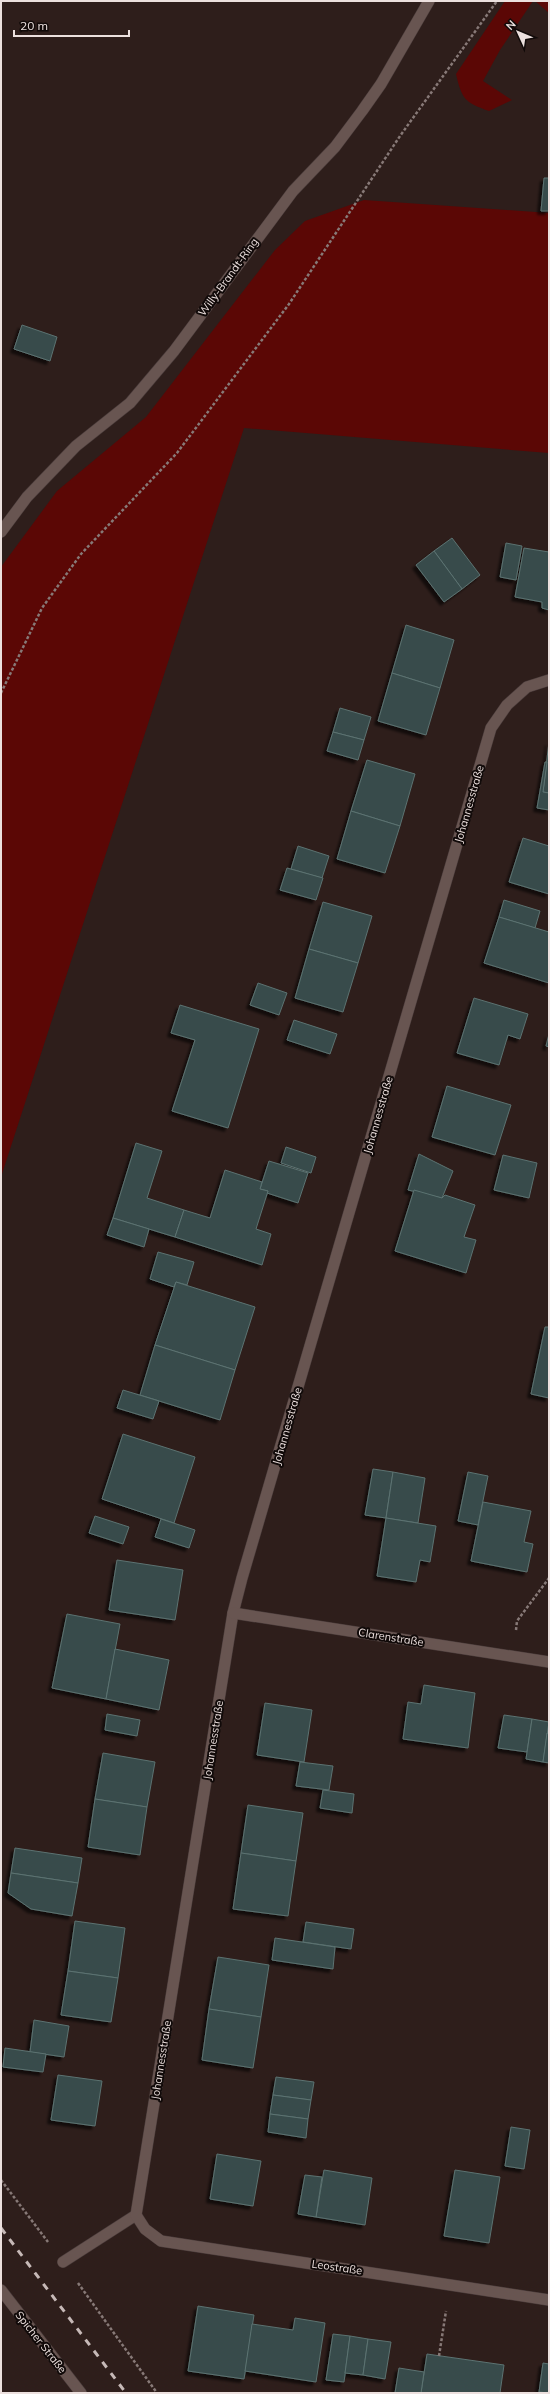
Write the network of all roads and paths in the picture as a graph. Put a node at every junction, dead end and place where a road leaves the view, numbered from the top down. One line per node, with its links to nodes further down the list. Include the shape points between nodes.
1 (429, 1): 3 (street, Willy-Brandt-Ring, via 381,84 362,111 335,147 293,191 174,351 130,403 76,446 32,491)
2 (497, 1): 5 (path, via 396,142 288,304 182,447 81,554 42,608)
3 (1, 532)
4 (549, 680): 7 (street, Johannesstraße, via 527,687 507,705 491,728)
5 (1, 693)
6 (549, 1578): 8 (path, via 518,1621)
7 (233, 1613): 8 (street, Clarenstraße); 11 (street, Johannesstraße)
8 (514, 1657): 9 (street, Clarenstraße)
9 (549, 1662)
10 (1, 2180): 12 (path)
11 (136, 2215): 12 (street); 13 (street, Leostraße, via 145,2229 161,2241)
12 (63, 2262): 18 (path)
13 (450, 2284): 15 (street, Leostraße); 16 (path)
14 (1, 2290): 17 (street, Spicher Straße)
15 (549, 2300)
16 (439, 2356)
17 (81, 2393)
18 (157, 2393)

